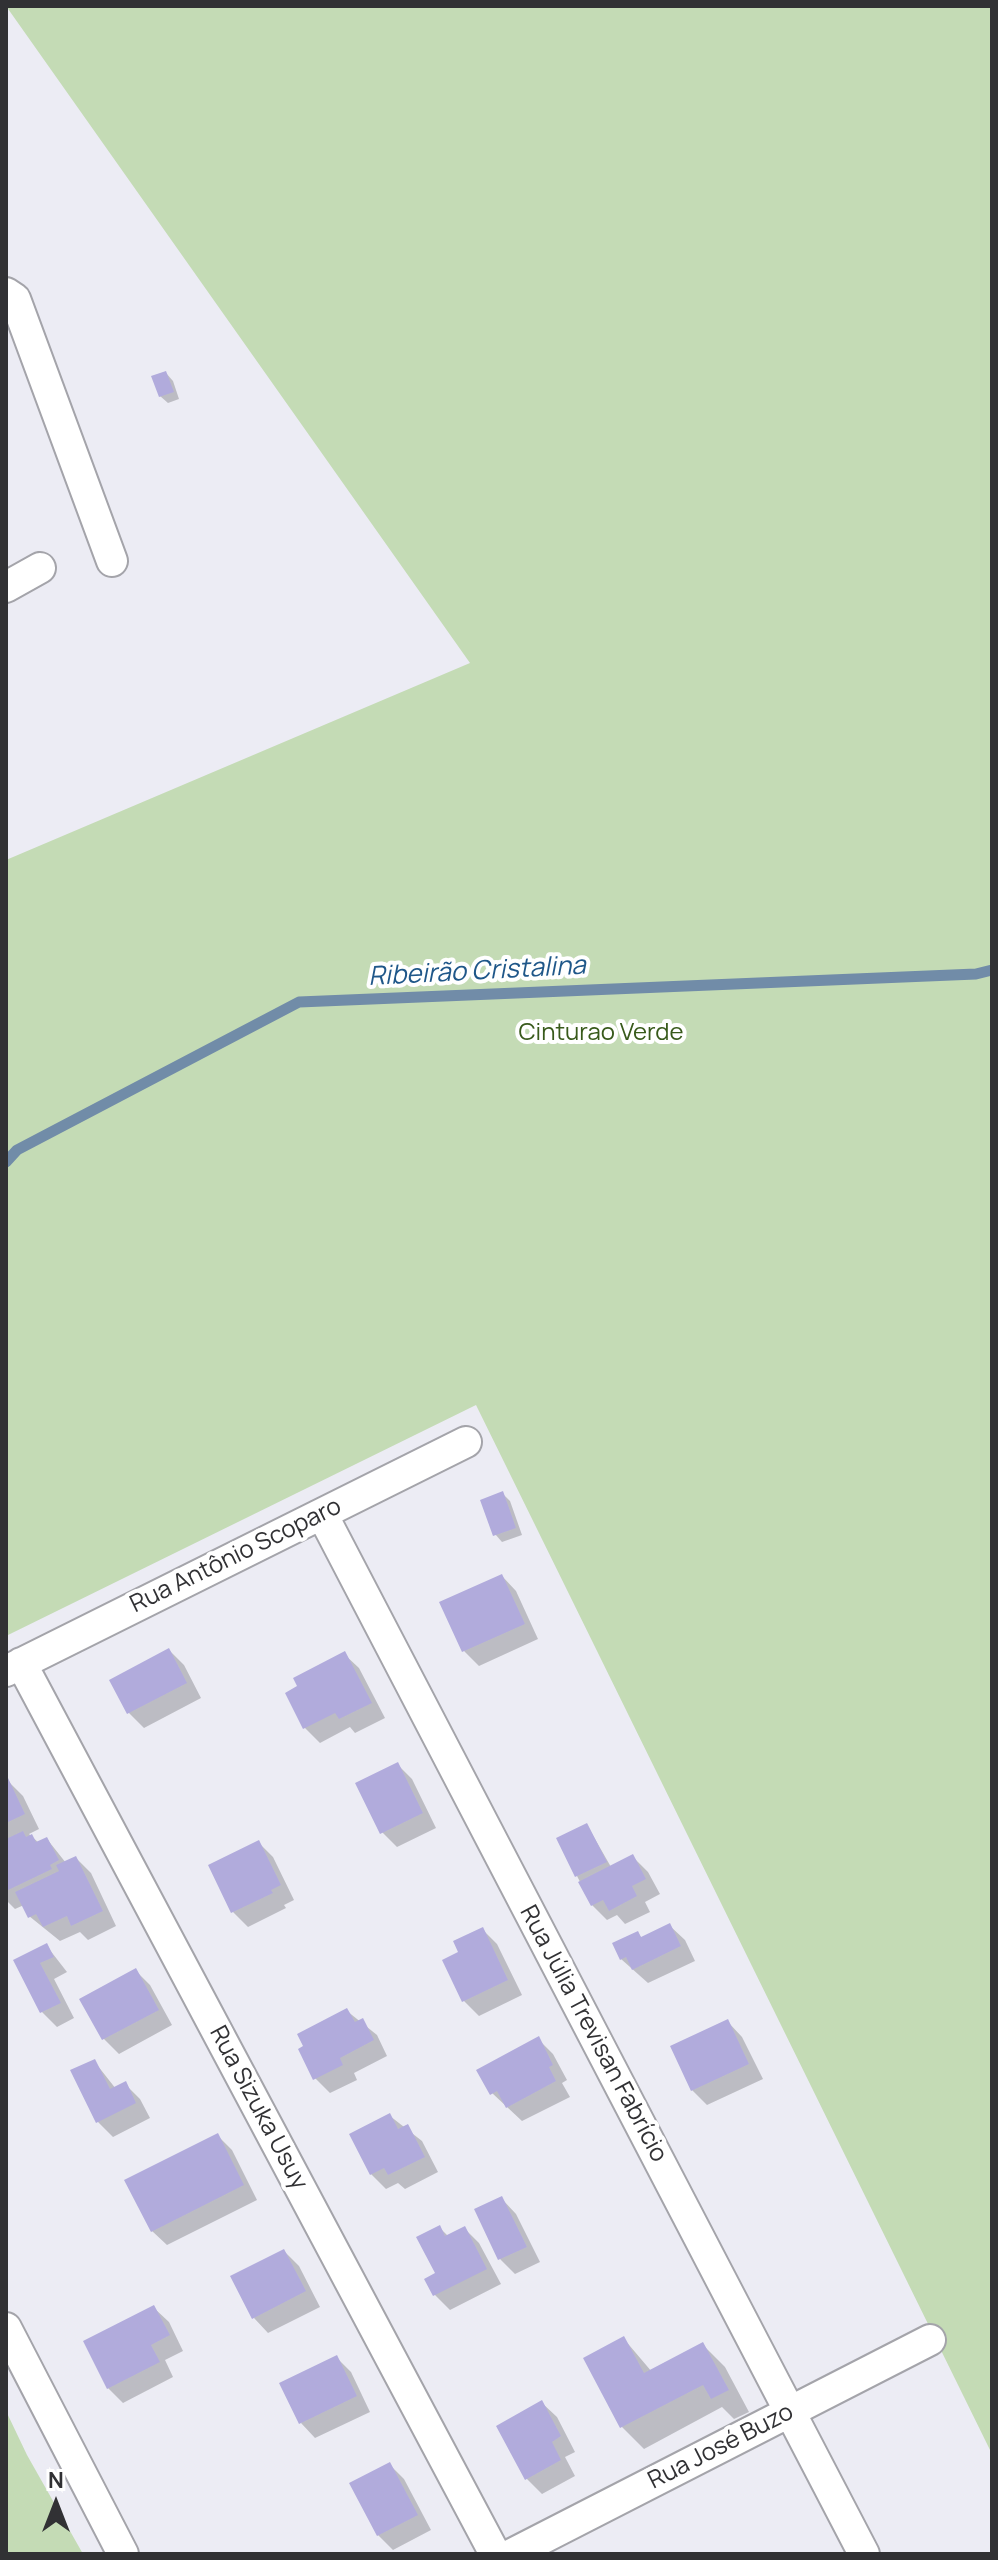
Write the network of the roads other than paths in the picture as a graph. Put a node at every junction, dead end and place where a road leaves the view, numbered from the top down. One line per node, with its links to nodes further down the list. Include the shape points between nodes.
1 (6, 293): 2 (street, via 15,299)
2 (112, 561)
3 (40, 568): 4 (street)
4 (6, 587)
5 (466, 1442): 6 (street, Rua Antônio Scoparo)
6 (322, 1514): 7 (street, Rua Antônio Scoparo); 10 (street, Rua Júlia Trevisan Fabrício)
7 (14, 1667): 12 (street, Rua Sizuka Usuy)
8 (6, 2328): 11 (street)
9 (930, 2340): 10 (street, Rua José Buzo)
10 (790, 2412): 13 (street, Rua José Buzo); 14 (street, Rua Júlia Trevisan Fabrício)
11 (123, 2554)
12 (495, 2554)
13 (512, 2554)
14 (864, 2554)

